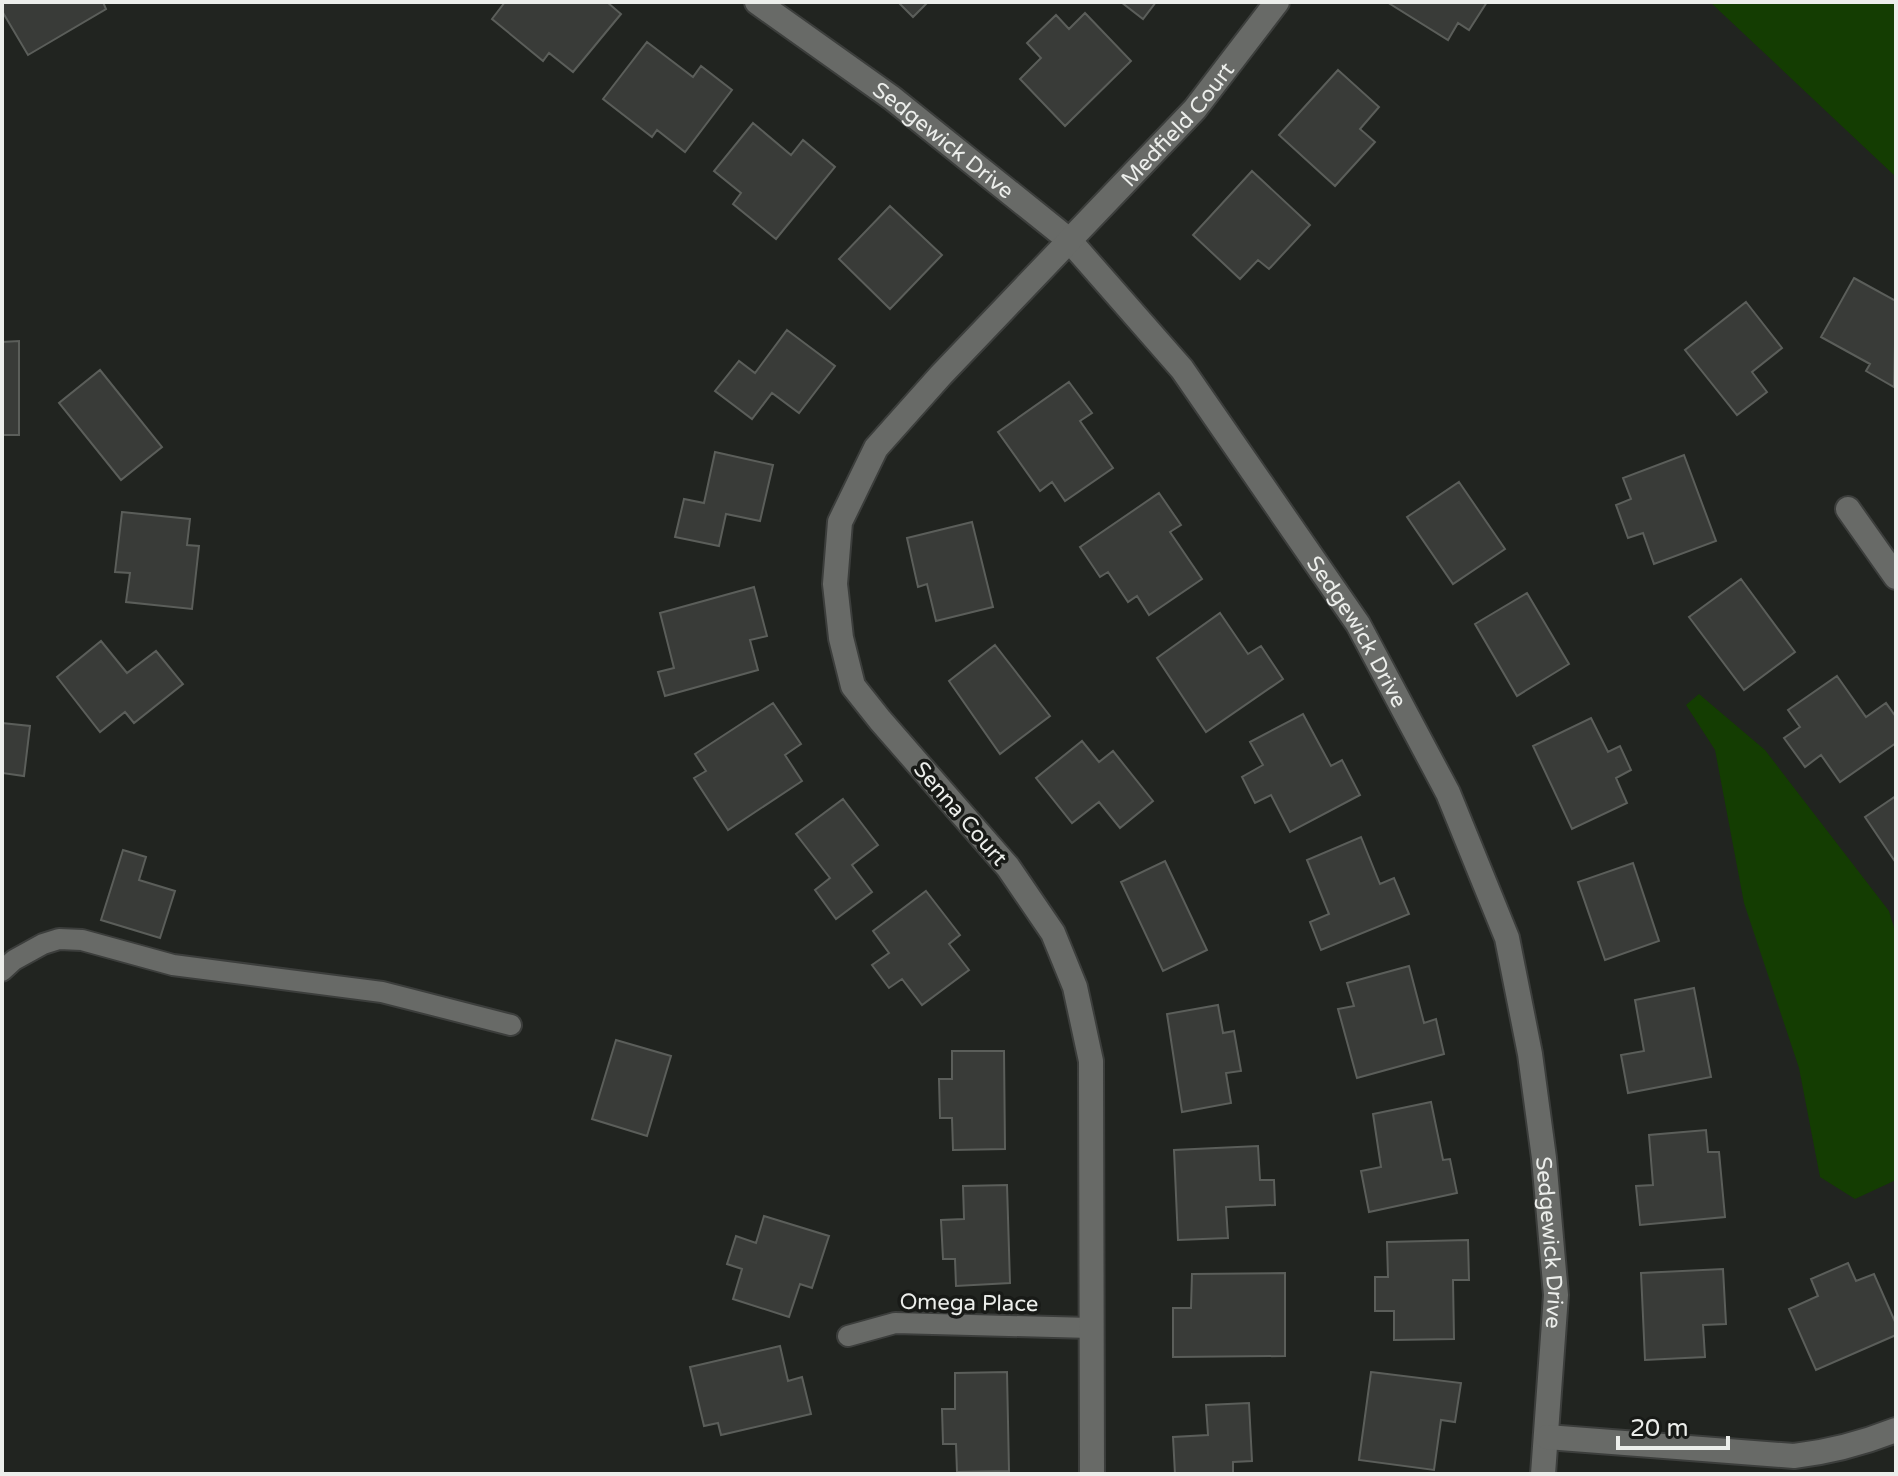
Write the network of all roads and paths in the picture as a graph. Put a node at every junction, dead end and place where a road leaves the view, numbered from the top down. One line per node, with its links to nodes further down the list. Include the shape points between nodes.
1 (757, 2): 3 (street, Sedgewick Drive, via 892,98)
2 (1277, 2): 3 (street, Medfield Court, via 1195,109)
3 (1069, 240): 8 (street, Senna Court, via 876,448 840,522 835,584 853,686 1008,867 1053,933 1075,987 1091,1061); 11 (street, Sedgewick Drive, via 1182,369 1358,624 1448,793 1489,895 1510,953 1544,1158 1556,1295)
4 (1848, 509): 5 (street)
5 (1896, 577)
6 (2, 971): 7 (lane, via 43,944 82,940 173,965 382,992)
7 (511, 1025)
8 (1091, 1328): 9 (lane, Omega Place, via 895,1323); 12 (street, Senna Court)
9 (848, 1336)
10 (1896, 1430): 11 (street, via 1838,1449 1794,1456)
11 (1547, 1437): 13 (street, Sedgewick Drive)
12 (1092, 1474)
13 (1543, 1474)

